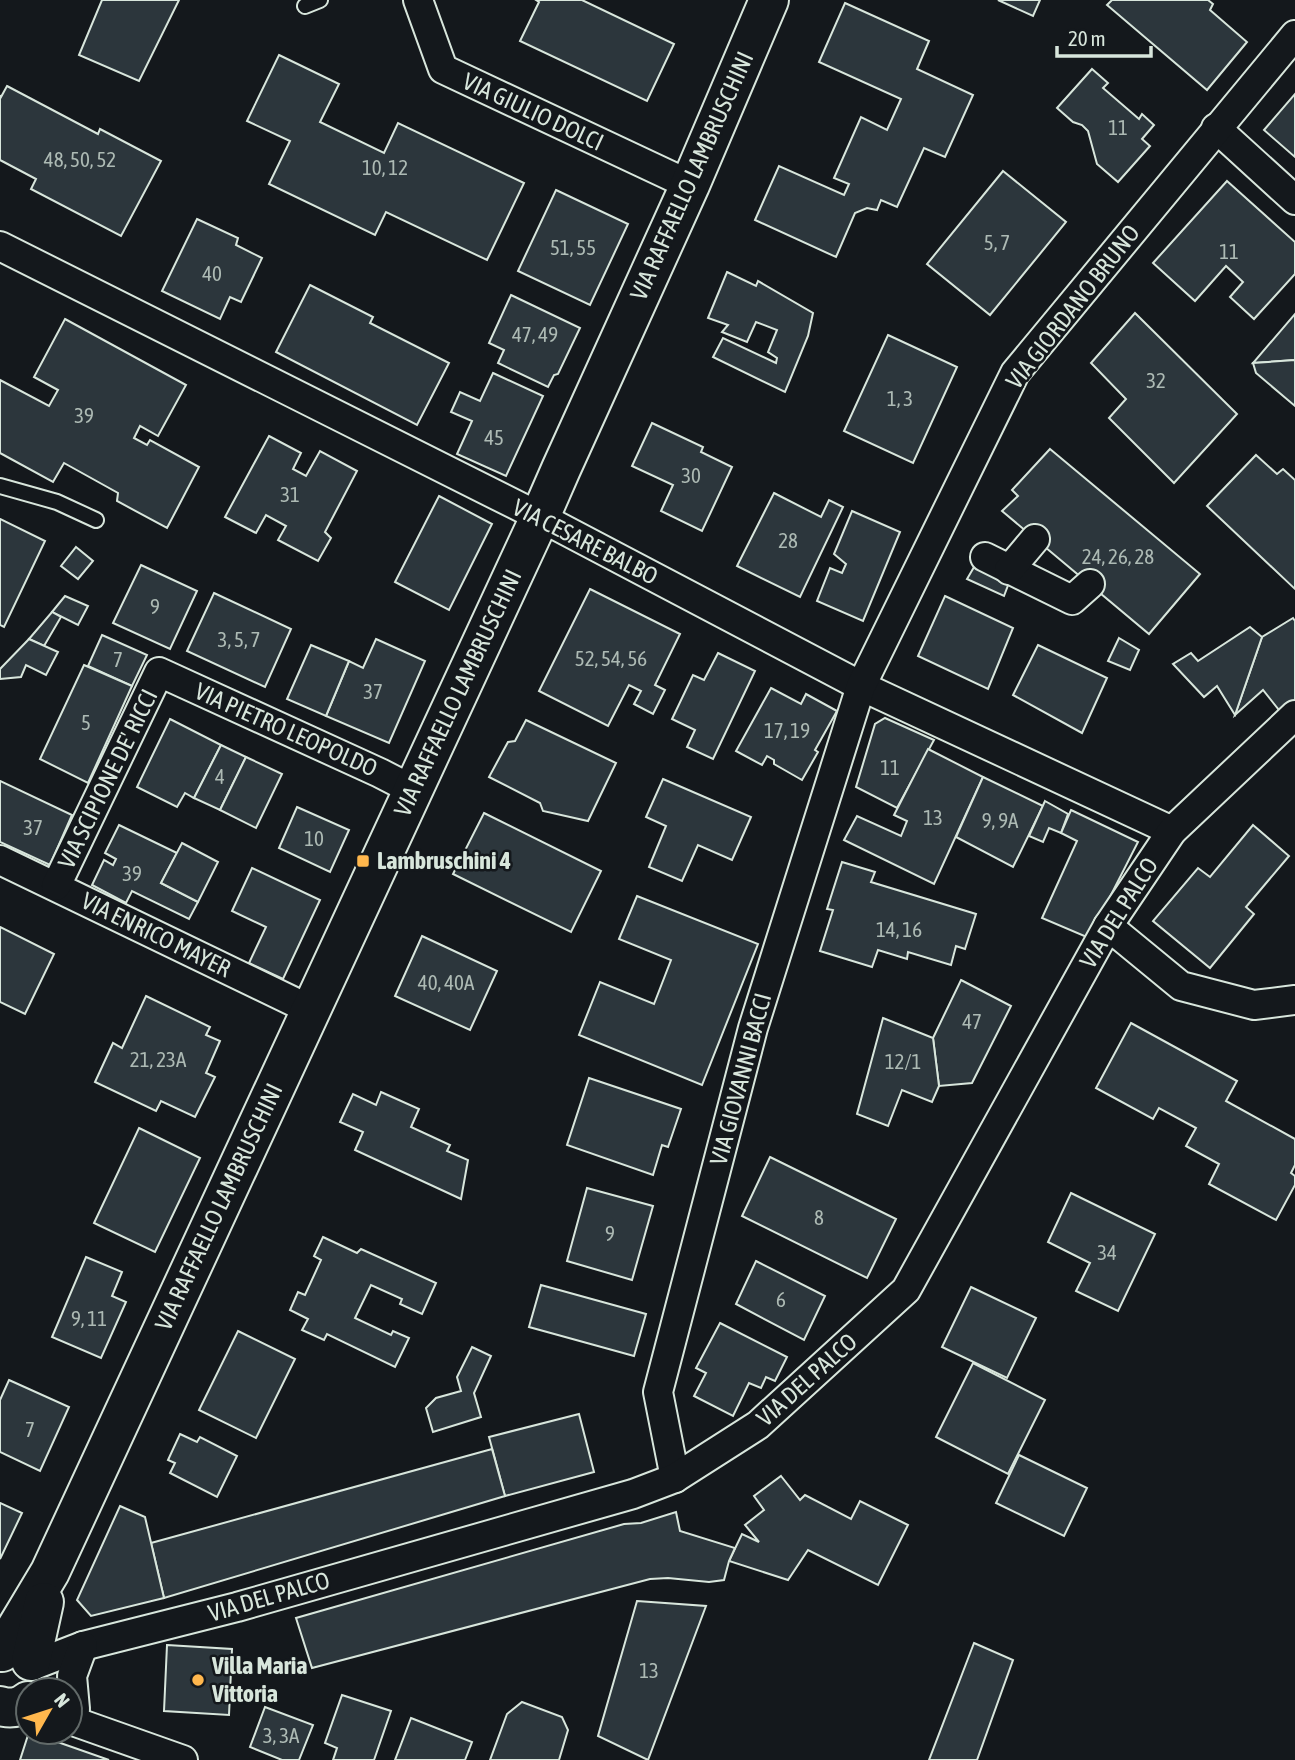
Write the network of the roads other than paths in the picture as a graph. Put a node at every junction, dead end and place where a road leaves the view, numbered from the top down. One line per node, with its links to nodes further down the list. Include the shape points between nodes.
1 (320, 0): 4 (lane)
2 (418, 0): 7 (street, VIA GIULIO DOLCI, via 443,69)
3 (769, 0): 7 (main road, VIA RAFFAELLO LAMBRUSCHINI)
4 (305, 6)
5 (1295, 35): 6 (street, VIA GIORDANO BRUNO)
6 (1216, 128): 8 (street); 18 (street, VIA GIORDANO BRUNO, via 1015,373)
7 (690, 185): 11 (main road, VIA RAFFAELLO LAMBRUSCHINI)
8 (1295, 200)
9 (0, 246): 11 (street, VIA CESARE BALBO)
10 (0, 486): 12 (lane, via 57,502)
11 (540, 517): 18 (street, VIA CESARE BALBO); 20 (main road, VIA RAFFAELLO LAMBRUSCHINI)
12 (96, 520)
13 (1035, 539): 15 (street)
14 (985, 557): 15 (street)
15 (1009, 570): 16 (street, via 1072,600)
16 (1090, 584)
17 (159, 672): 20 (street, VIA PIETRO LEOPOLDO); 23 (street, VIA SCIPIONE DE' RICCI)
18 (861, 686): 21 (street, VIA CESARE BALBO); 27 (street, VIA GIOVANNI BACCI, via 753,1028 657,1392)
19 (1295, 715): 21 (street, VIA DEL PALCO)
20 (413, 790): 26 (main road, VIA RAFFAELLO LAMBRUSCHINI)
21 (1172, 831): 24 (street, VIA DEL PALCO)
22 (0, 860): 23 (street, VIA ENRICO MAYER)
23 (56, 886): 26 (street, VIA ENRICO MAYER)
24 (1108, 926): 25 (street, via 1181,986 1254,1005); 27 (street, VIA DEL PALCO, via 906,1290 758,1425)
25 (1295, 1000)
26 (311, 1010): 29 (main road, VIA RAFFAELLO LAMBRUSCHINI, via 50,1572)
27 (675, 1478): 28 (street, VIA DEL PALCO, via 237,1607)
28 (83, 1646): 30 (street, VIA DEL PALCO); 31 (street)
29 (24, 1676)
30 (39, 1676)
31 (72, 1676)
32 (84, 1719): 33 (street)
33 (183, 1760)

